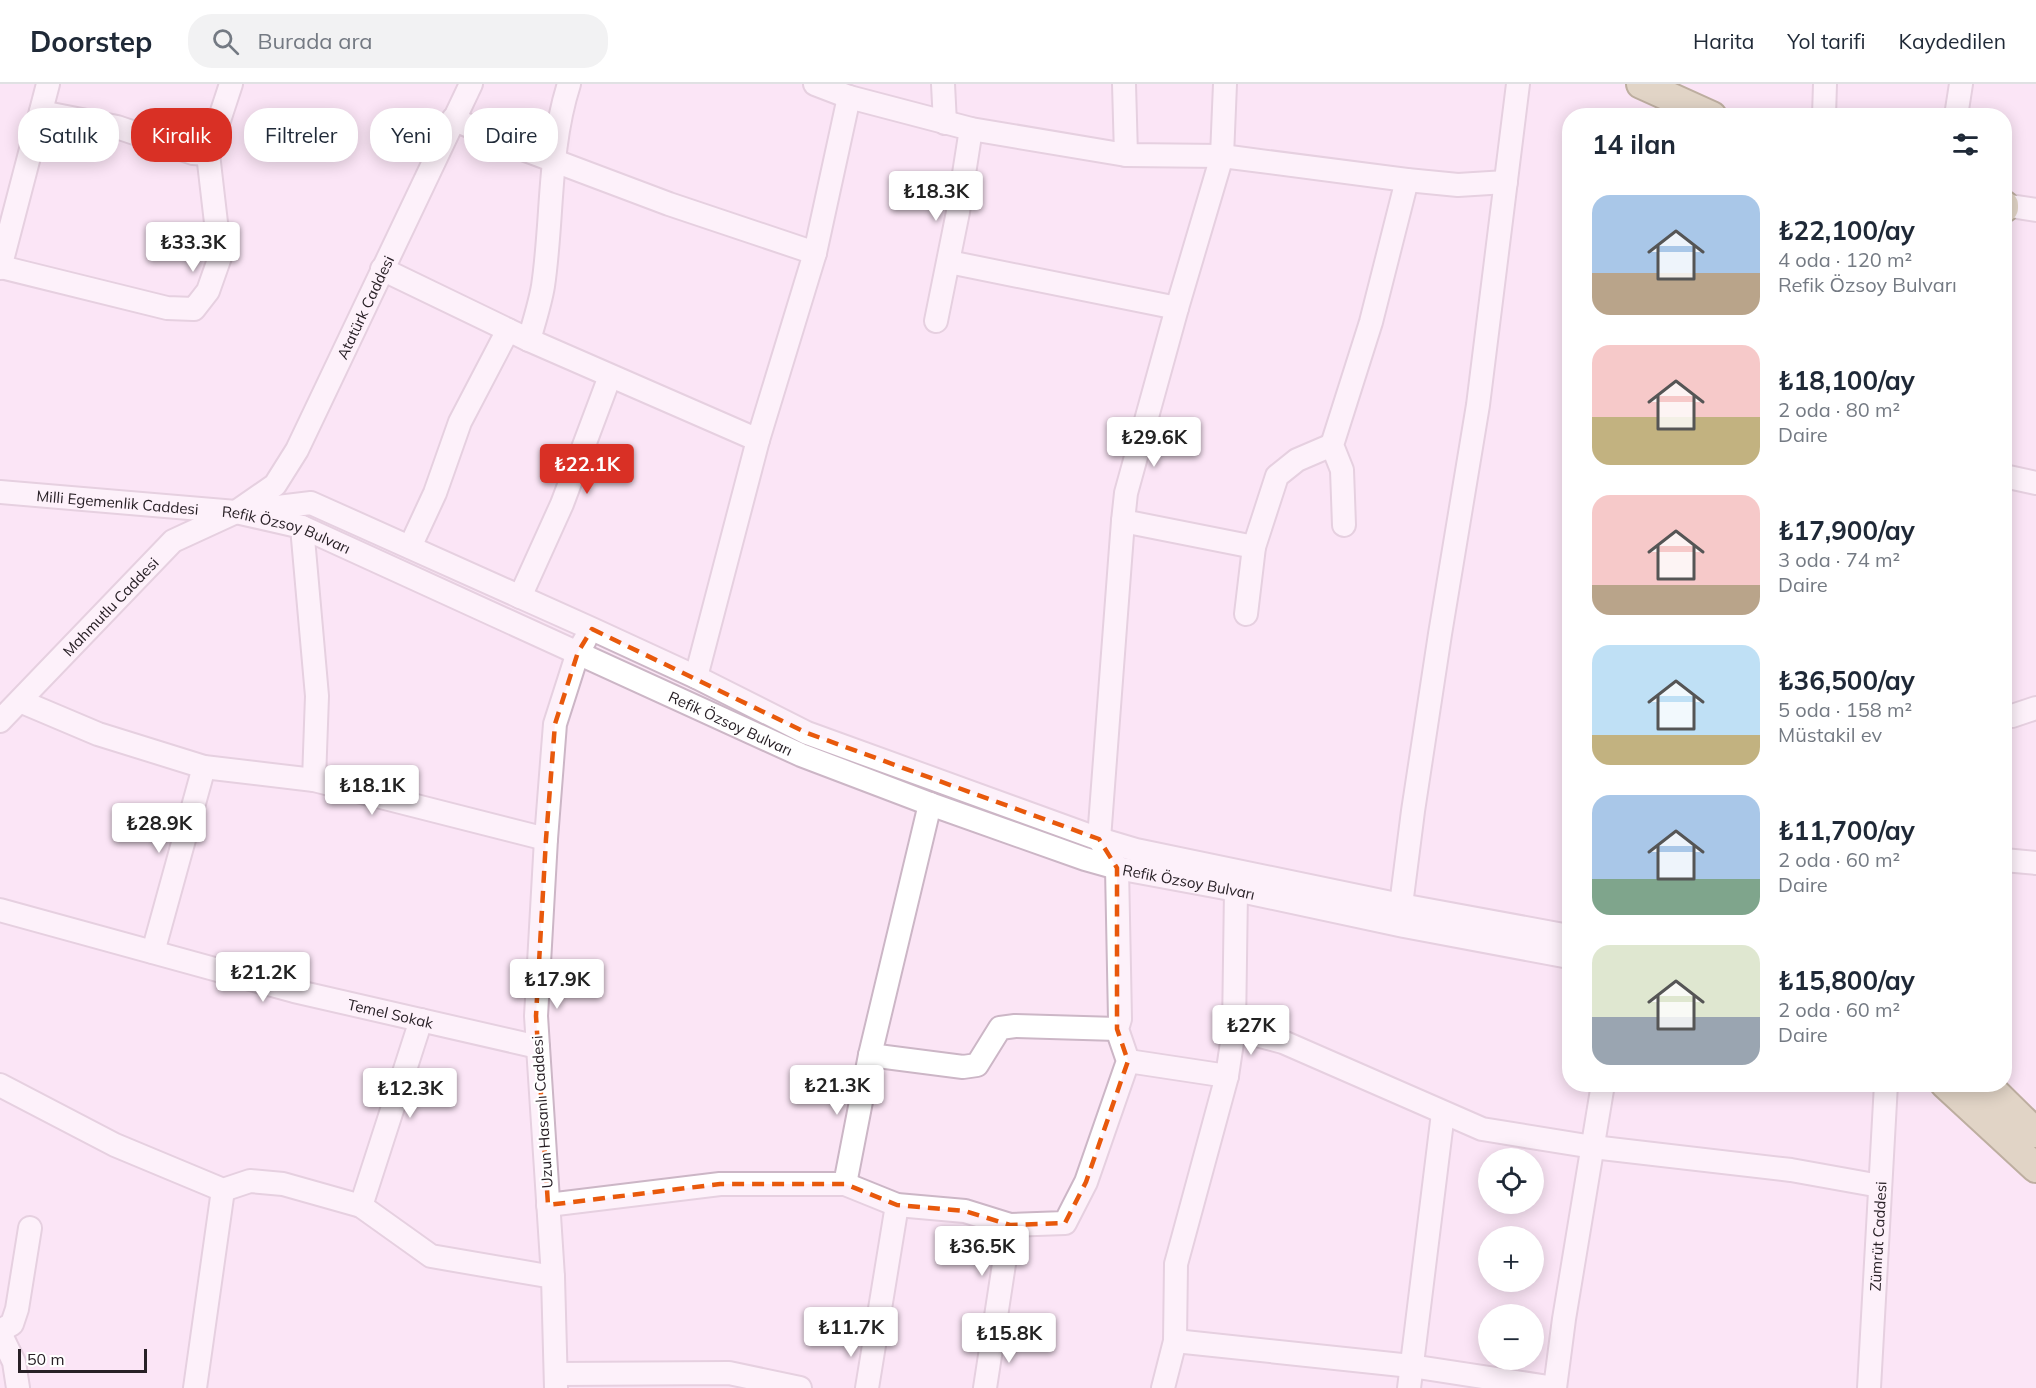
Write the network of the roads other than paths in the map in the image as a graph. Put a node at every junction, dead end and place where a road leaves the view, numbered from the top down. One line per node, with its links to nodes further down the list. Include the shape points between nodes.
1 (48, 84): 14 (street)
2 (231, 84): 15 (street)
3 (471, 84): 19 (street, Atatürk Caddesi)
4 (569, 84): 23 (street)
5 (815, 84): 13 (street)
6 (943, 84): 20 (street)
7 (1124, 84): 24 (street)
8 (1225, 84): 25 (street)
9 (1518, 84): 31 (street)
10 (1641, 84): 16 (main road)
11 (1825, 84): 17 (street)
12 (1961, 84): 18 (street)
13 (849, 97): 20 (street); 34 (street)
14 (42, 108)
15 (223, 108)
16 (1694, 108)
17 (1824, 108)
18 (1957, 108)
19 (453, 119): 21 (street); 37 (street, Atatürk Caddesi)
20 (945, 123): 22 (street)
21 (464, 124)
22 (971, 129): 24 (street); 35 (street)
23 (558, 132)
24 (1126, 155): 25 (street)
25 (1222, 156): 30 (street); 38 (street)
26 (28, 162): 36 (street)
27 (209, 162): 36 (street, via 220,257 208,291 194,309 167,308)
28 (553, 162): 41 (street, via 543,288)
29 (558, 162): 34 (street)
30 (1407, 180): 31 (street); 44 (street, via 1371,322)
31 (1506, 182): 72 (street, via 1478,405 1427,716)
32 (2012, 207): 33 (street)
33 (2036, 210)
34 (815, 253): 43 (street)
35 (948, 262): 38 (street); 39 (street)
36 (0, 267)
37 (382, 269): 40 (street); 48 (street, Atatürk Caddesi, via 275,485)
38 (1177, 308): 49 (street, via 1126,492)
39 (936, 321)
40 (508, 330): 41 (street); 52 (street, via 460,422 435,493)
41 (529, 340): 42 (street)
42 (610, 376): 43 (street); 54 (street, via 562,504)
43 (758, 440): 58 (street)
44 (1332, 445): 50 (street, via 1342,470); 53 (street, via 1297,460 1277,476)
45 (2012, 478): 46 (street)
46 (2036, 483)
47 (0, 492): 48 (street, Milli Egemenlik Caddesi)
48 (236, 512): 51 (street, Refik Özsoy Bulvarı); 52 (street, Refik Özsoy Bulvarı, via 310,502); 59 (street, Mahmutlu Caddesi, via 173,541)
49 (1123, 521): 53 (street); 67 (street)
50 (1344, 525)
51 (302, 527): 57 (street, Refik Özsoy Bulvarı); 64 (street, via 316,696)
52 (410, 547): 54 (street, Refik Özsoy Bulvarı)
53 (1254, 547): 55 (street)
54 (520, 597): 56 (street, Refik Özsoy Bulvarı)
55 (1246, 614)
56 (592, 629): 57 (street, Uzun Hasanlı Caddesi); 58 (street, Refik Özsoy Bulvarı)
57 (578, 652): 65 (street, Refik Özsoy Bulvarı, via 801,755); 66 (street, Uzun Hasanlı Caddesi, via 555,724)
58 (696, 677): 67 (street, Refik Özsoy Bulvarı, via 807,733)
59 (20, 701): 62 (street, Mahmutlu Caddesi); 63 (street, via 98,734)
60 (2036, 708): 61 (street)
61 (2012, 716)
62 (0, 721)
63 (204, 767): 64 (street); 75 (street)
64 (314, 780): 66 (street)
65 (930, 804): 70 (street, Refik Özsoy Bulvarı); 81 (street)
66 (546, 839): 80 (street, Uzun Hasanlı Caddesi, via 536,1016)
67 (1099, 840): 70 (street); 72 (street, Refik Özsoy Bulvarı)
68 (2012, 861): 69 (street)
69 (2036, 863)
70 (1116, 868): 71 (street, Refik Özsoy Bulvarı); 78 (street, via 1120,1019)
71 (1236, 890): 76 (street, Refik Özsoy Bulvarı); 79 (street)
72 (1401, 905): 74 (street, Refik Özsoy Bulvarı)
73 (0, 910): 75 (street, Temel Sokak)
74 (1562, 935)
75 (153, 952): 77 (street, Temel Sokak, via 294,991)
76 (1562, 956)
77 (422, 1020): 80 (street, Temel Sokak); 98 (street)
78 (1116, 1029): 81 (street, via 1000,1028 977,1065 963,1067); 82 (street)
79 (1234, 1029): 83 (street); 89 (street, via 1283,1042)
80 (538, 1047): 96 (street, Uzun Hasanlı Caddesi)
81 (870, 1055): 93 (street)
82 (1128, 1061): 83 (street); 99 (street, via 1086,1182 1065,1223)
83 (1227, 1076): 103 (street, via 1176,1264)
84 (0, 1085): 95 (street, via 115,1145)
85 (1602, 1092): 91 (street)
86 (1886, 1092): 94 (street, Zümrüt Caddesi)
87 (1954, 1092): 92 (main road)
88 (1994, 1092): 90 (main road)
89 (1443, 1113): 91 (street, via 1482,1129); 104 (street)
90 (2036, 1133)
91 (1593, 1147): 94 (street, via 1791,1170); 112 (street)
92 (2036, 1168)
93 (845, 1184): 96 (street, via 720,1184); 97 (street)
94 (1880, 1186): 113 (street, Zümrüt Caddesi)
95 (223, 1190): 98 (street, via 250,1181 283,1184); 107 (street)
96 (548, 1205): 101 (street, Uzun Hasanlı Caddesi)
97 (897, 1205): 99 (street, via 965,1211); 109 (street)
98 (361, 1206): 101 (street, via 431,1256)
99 (1010, 1226): 110 (street)
100 (30, 1228): 102 (street, via 17,1309 12,1324)
101 (553, 1277): 105 (street, Uzun Hasanlı Caddesi)
102 (0, 1332): 106 (street, via 14,1362)
103 (1175, 1341): 104 (street); 111 (street)
104 (1410, 1377): 112 (street)
105 (556, 1381): 108 (street, via 729,1373)
106 (18, 1388)
107 (195, 1388)
108 (800, 1388)
109 (867, 1388)
110 (986, 1388)
111 (1164, 1388)
112 (1555, 1388)
113 (1869, 1388)

